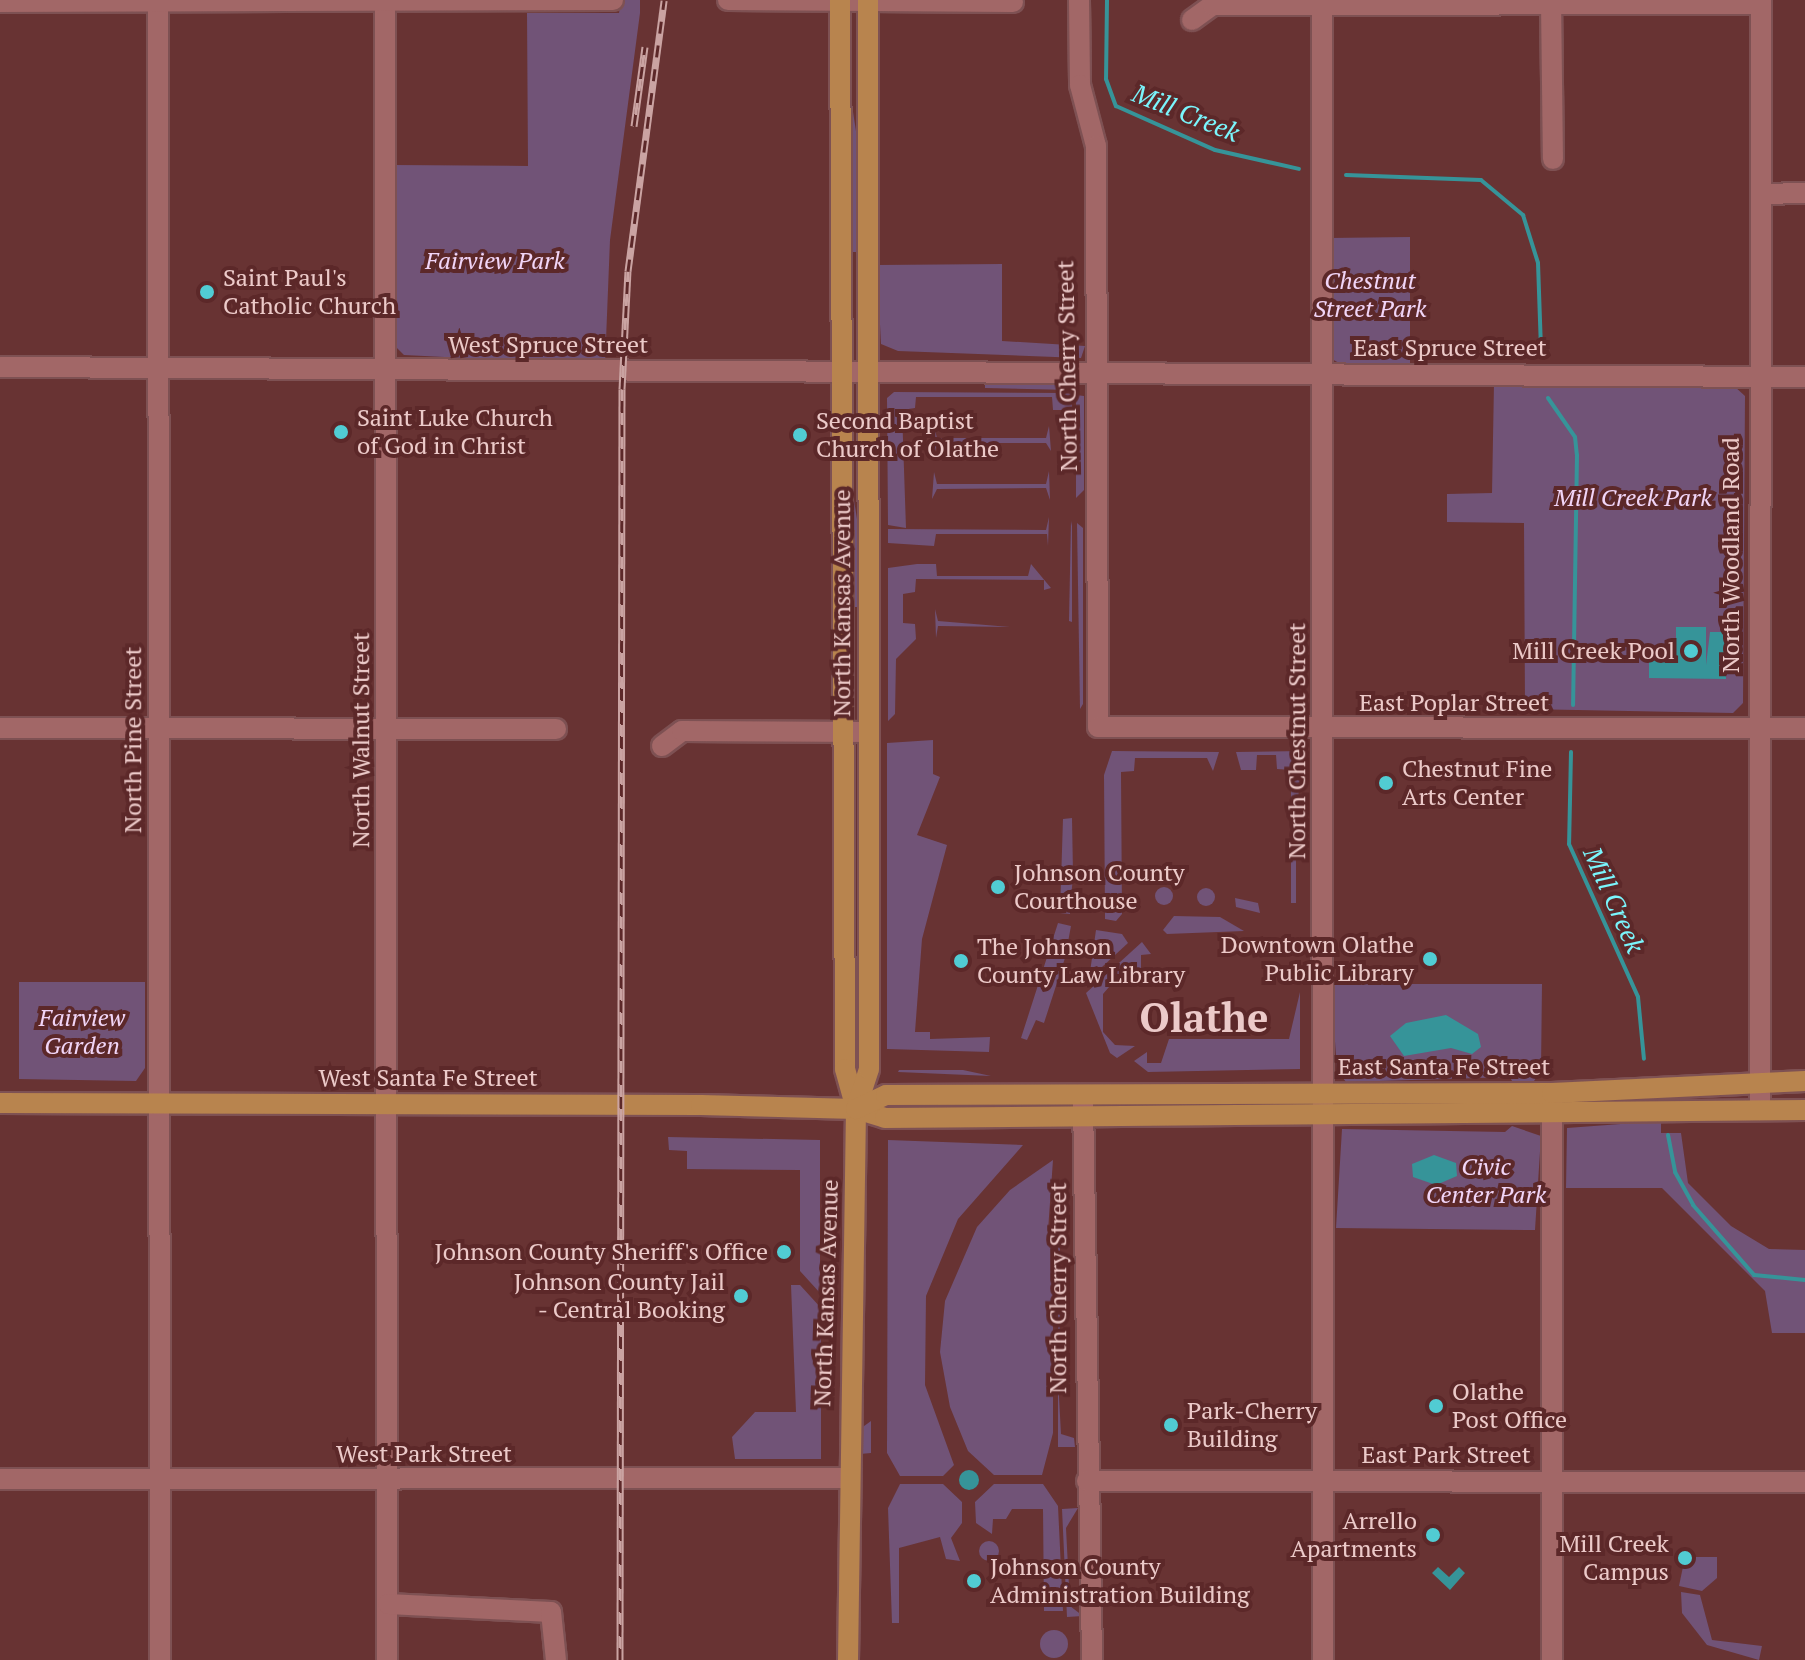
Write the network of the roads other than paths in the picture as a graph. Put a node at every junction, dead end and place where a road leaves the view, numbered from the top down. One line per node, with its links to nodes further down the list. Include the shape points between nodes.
1 (728, 0): 3 (street)
2 (1079, 0): 22 (street, North Cherry Street, via 1080,85 1096,146)
3 (840, 1): 4 (street); 20 (main road, North Kansas Avenue)
4 (868, 1): 9 (street); 21 (main road, North Kansas Avenue)
5 (0, 2): 6 (street)
6 (158, 2): 7 (street); 18 (street, North Pine Street)
7 (385, 2): 8 (street); 19 (street, North Walnut Street)
8 (613, 2)
9 (1013, 2)
10 (1322, 2): 11 (street); 13 (street, via 1213,5); 23 (street, North Chestnut Street)
11 (1551, 2): 12 (street); 14 (street)
12 (1761, 2): 16 (street, North Woodland Road)
13 (1192, 20)
14 (1553, 159)
15 (1805, 193): 16 (street)
16 (1761, 194): 24 (street, North Woodland Road)
17 (0, 367): 18 (street, West Spruce Street)
18 (158, 368): 19 (street, West Spruce Street); 27 (street, North Pine Street)
19 (386, 369): 20 (street, West Spruce Street); 32 (street, North Walnut Street)
20 (840, 373): 21 (street, West Spruce Street); 34 (main road, North Kansas Avenue)
21 (869, 373): 22 (street, West Spruce Street); 35 (main road, North Kansas Avenue)
22 (1095, 374): 23 (street, East Spruce Street); 31 (street, North Cherry Street, via 1093,708)
23 (1322, 374): 24 (street, East Spruce Street); 33 (street, North Chestnut Street)
24 (1757, 376): 25 (street, East Spruce Street); 28 (street, North Woodland Road)
25 (1805, 377)
26 (0, 728): 27 (street)
27 (159, 728): 32 (street); 44 (street, North Pine Street)
28 (1758, 728): 29 (street, East Poplar Street); 33 (street, East Poplar Street); 38 (street, North Woodland Road)
29 (1805, 728)
30 (556, 729): 32 (street)
31 (1103, 729): 33 (street, East Poplar Street)
32 (387, 730): 42 (street, North Walnut Street)
33 (1323, 730): 40 (street, North Chestnut Street)
34 (841, 732): 35 (street); 36 (street, via 682,731); 45 (main road, North Kansas Avenue, via 845,1069)
35 (868, 732): 45 (main road, North Kansas Avenue, via 869,1069)
36 (662, 746)
37 (1805, 1081): 38 (main road, East Santa Fe Street)
38 (1761, 1082): 39 (main road, East Santa Fe Street); 46 (street, North Woodland Road)
39 (1552, 1093): 40 (main road, East Santa Fe Street); 49 (street)
40 (1324, 1094): 41 (main road, East Santa Fe Street); 48 (street, North Chestnut Street)
41 (1083, 1095): 45 (main road, West Santa Fe Street, via 886,1095); 50 (street, North Cherry Street)
42 (386, 1102): 44 (main road, West Santa Fe Street); 45 (main road, West Santa Fe Street); 54 (street, North Walnut Street)
43 (0, 1103): 44 (main road, West Santa Fe Street)
44 (159, 1104): 53 (street, North Pine Street)
45 (856, 1109): 50 (main road, West Santa Fe Street, via 885,1118); 51 (main road, North Kansas Avenue)
46 (1760, 1110): 47 (main road, East Santa Fe Street); 49 (main road, East Santa Fe Street)
47 (1805, 1110)
48 (1324, 1116): 49 (main road, East Santa Fe Street); 50 (main road, East Santa Fe Street); 56 (street, North Chestnut Street)
49 (1553, 1116): 57 (street)
50 (1083, 1119): 55 (street, North Cherry Street)
51 (847, 1478): 54 (street, West Park Street); 63 (main road, North Kansas Avenue)
52 (0, 1479): 53 (street, West Park Street)
53 (160, 1479): 54 (street, West Park Street); 60 (street, North Pine Street)
54 (386, 1480): 59 (street, North Walnut Street)
55 (1087, 1481): 56 (street, East Park Street); 64 (street, North Cherry Street)
56 (1323, 1482): 57 (street, East Park Street); 65 (street, North Chestnut Street)
57 (1553, 1482): 58 (street, East Park Street); 66 (street)
58 (1805, 1482)
59 (388, 1604): 61 (street, North Walnut Street); 62 (street, via 551,1612)
60 (160, 1660)
61 (387, 1660)
62 (556, 1660)
63 (848, 1660)
64 (1092, 1660)
65 (1323, 1660)
66 (1552, 1660)

